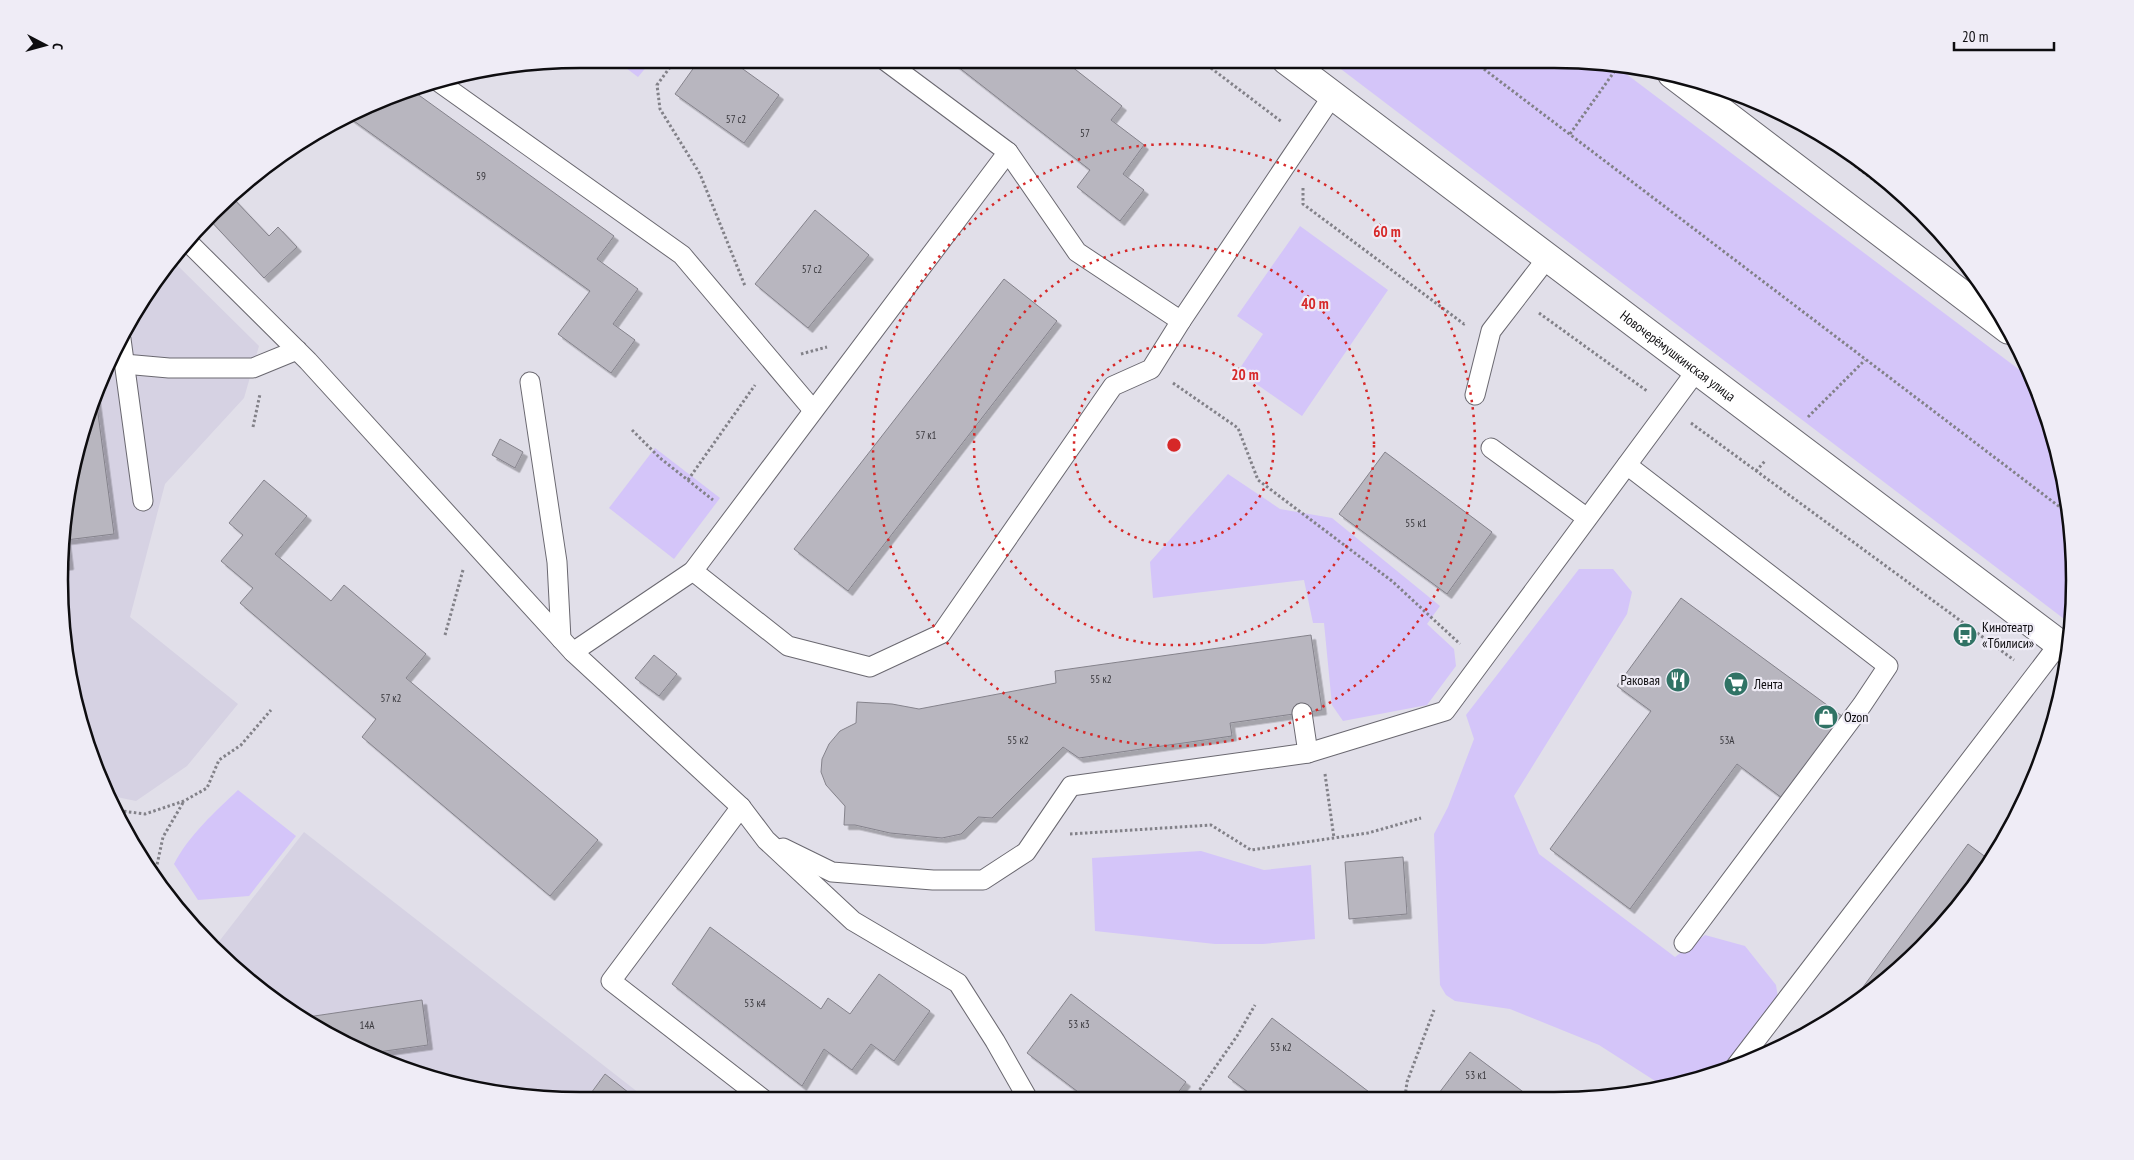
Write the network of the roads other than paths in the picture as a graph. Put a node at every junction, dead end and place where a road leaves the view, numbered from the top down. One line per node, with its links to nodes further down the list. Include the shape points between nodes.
1 (895, 68): 6 (lane)
2 (1296, 68): 5 (street, Новочерёмушкинская улица)
3 (1686, 85): 9 (street)
4 (444, 86): 17 (lane, via 682,255)
5 (1333, 96): 8 (street, Новочерёмушкинская улица); 10 (lane)
6 (1008, 152): 10 (lane, via 1077,252); 17 (lane)
7 (192, 246): 12 (lane)
8 (1548, 257): 14 (street, Новочерёмушкинская улица); 16 (lane, via 1491,330)
9 (1995, 320)
10 (1181, 321): 22 (lane, via 1152,369 1113,386 941,634 870,667 788,646)
11 (122, 349): 13 (lane)
12 (297, 350): 13 (lane, via 253,368 169,368); 23 (lane)
13 (124, 364): 20 (lane)
14 (1697, 370): 19 (lane); 24 (street, Новочерёмушкинская улица)
15 (530, 382): 23 (lane)
16 (1475, 396)
17 (813, 410): 22 (lane)
18 (1490, 448): 21 (lane)
19 (1627, 465): 21 (lane); 30 (lane, via 1888,666)
20 (143, 501)
21 (1588, 518): 27 (lane, via 1446,711)
22 (693, 571): 23 (lane)
23 (567, 646): 28 (lane)
24 (2062, 647)
25 (2061, 650): 31 (lane, via 2035,675)
26 (1302, 713): 27 (lane)
27 (1314, 751): 29 (lane, via 1071,786 1026,852 983,880 933,880 832,872)
28 (741, 807): 29 (lane); 32 (lane, via 611,981)
29 (766, 840): 33 (lane, via 853,921 958,983)
30 (1684, 942)
31 (1744, 1055)
32 (753, 1092)
33 (1024, 1092)

